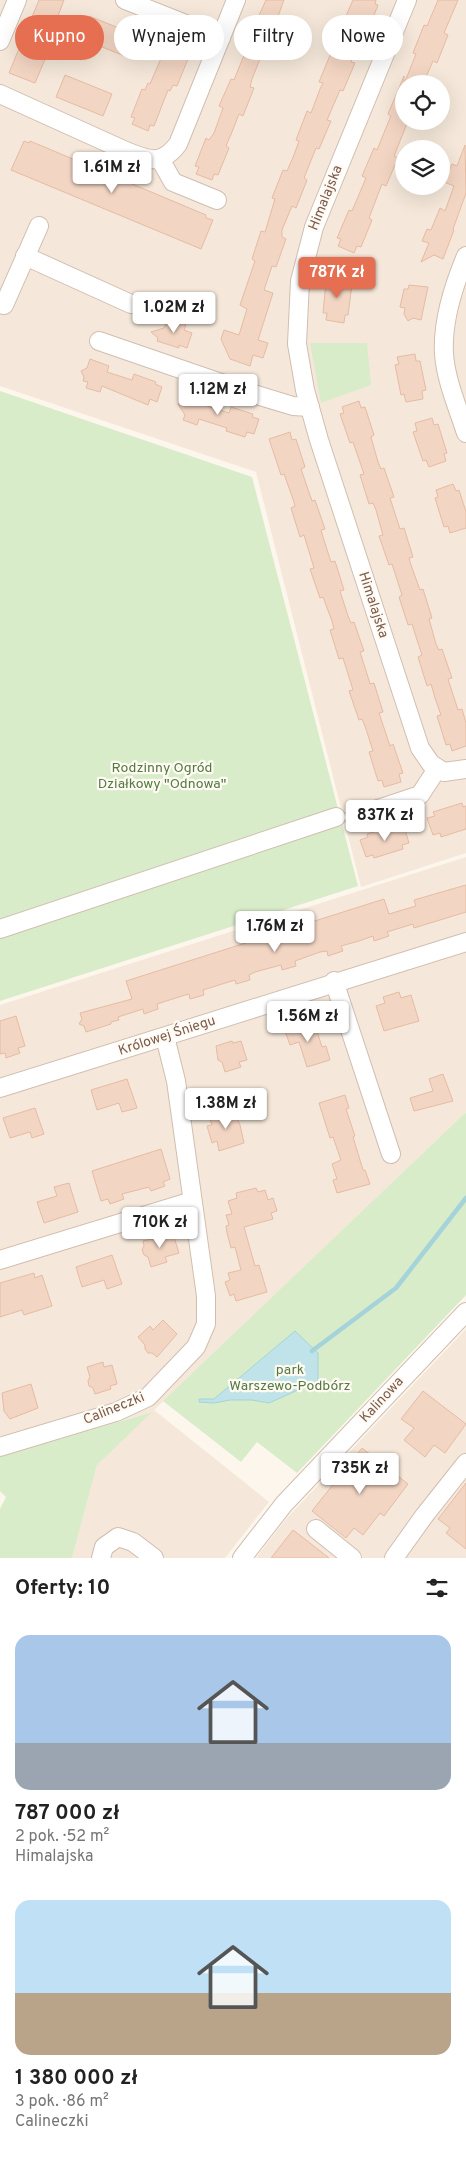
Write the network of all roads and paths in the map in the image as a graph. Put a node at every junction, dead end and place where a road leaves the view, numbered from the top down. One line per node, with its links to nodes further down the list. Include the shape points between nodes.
1 (17, 0): 7 (street)
2 (125, 0): 5 (street)
3 (236, 0): 6 (street)
4 (407, 0): 18 (street, Himalajska, via 314,227 305,258 296,324)
5 (163, 15)
6 (224, 30)
7 (0, 41)
8 (212, 60): 10 (street, via 178,144)
9 (0, 94): 10 (street, via 147,160)
10 (160, 159): 11 (street, via 173,182)
11 (217, 200)
12 (39, 226): 13 (street)
13 (26, 256): 15 (street, via 4,305); 16 (street)
14 (466, 256): 19 (street, via 450,301 444,355)
15 (0, 304)
16 (131, 304)
17 (99, 341): 18 (street, via 257,395 293,406)
18 (310, 407): 20 (street, Himalajska, via 420,748)
19 (466, 433)
20 (438, 769): 21 (street, via 449,773); 23 (street, via 420,795)
21 (466, 769)
22 (336, 817): 24 (street)
23 (354, 817)
24 (0, 930)
25 (466, 942): 26 (street, Królowej Śniegu)
26 (334, 981): 27 (street, Królowej Śniegu); 29 (street)
27 (165, 1037): 28 (street, Królowej Śniegu); 30 (street, Calineczki, via 176,1081)
28 (0, 1088)
29 (391, 1154)
30 (192, 1201): 31 (street); 33 (street, Calineczki, via 207,1310 206,1324 196,1347 148,1397 116,1412)
31 (0, 1260)
32 (466, 1312): 38 (street, Kalinowa, via 284,1504)
33 (0, 1447)
34 (466, 1463): 40 (street)
35 (316, 1529): 39 (street)
36 (101, 1558): 37 (street, via 104,1547 118,1537 133,1542)
37 (154, 1558)
38 (242, 1558)
39 (352, 1558)
40 (394, 1558)

